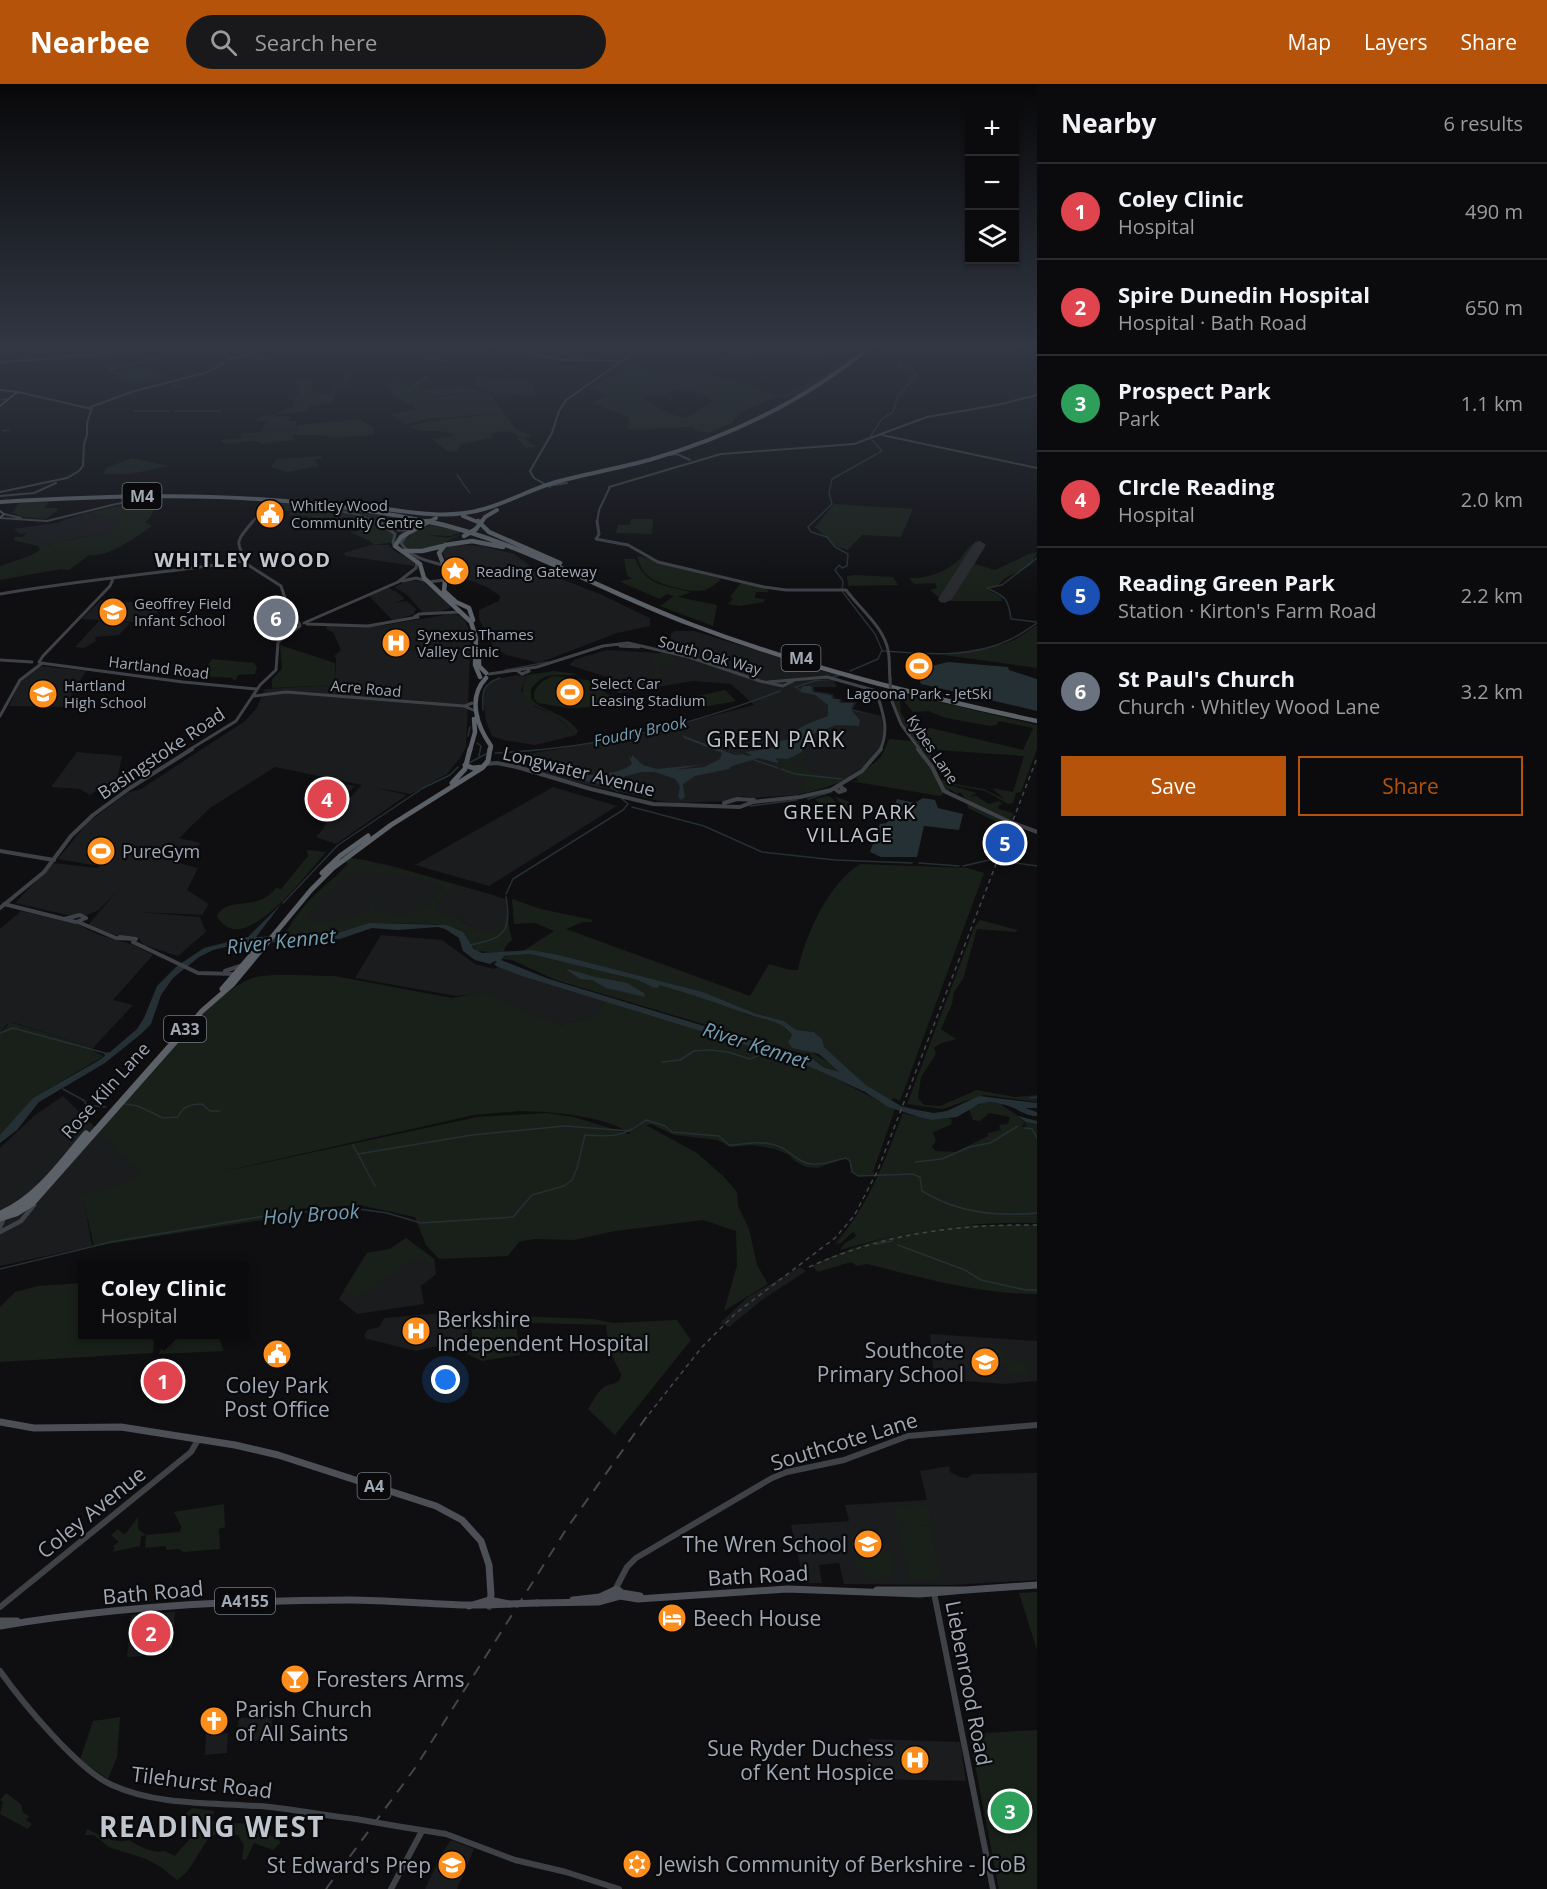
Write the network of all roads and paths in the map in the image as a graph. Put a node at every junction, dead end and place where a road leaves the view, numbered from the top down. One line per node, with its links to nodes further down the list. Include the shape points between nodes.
1 (88, 428): 10 (street)
2 (554, 428): 11 (street, via 530,470)
3 (738, 428): 7 (highway)
4 (741, 428): 7 (highway)
5 (898, 428): 6 (street)
6 (881, 435): 8 (street, via 844,445 733,453); 9 (street)
7 (678, 454): 8 (street); 14 (highway); 16 (highway)
8 (689, 461): 89 (street, Kybes Lane, bridge, via 609,487 611,490 600,507 596,538 628,545 658,562 755,585 781,590 843,589 884,638 891,699 898,721 944,792)
9 (1037, 468)
10 (80, 472): 13 (street); 15 (street)
11 (536, 479): 12 (street); 14 (street)
12 (540, 482): 16 (street); 17 (street)
13 (43, 483): 15 (street); 18 (street)
14 (556, 483): 16 (highway)
15 (52, 485): 18 (street, via 35,493)
16 (548, 486): 17 (highway); 29 (highway, via 492,512)
17 (532, 490): 25 (highway, via 491,508)
18 (17, 493): 19 (street)
19 (0, 494)
20 (285, 500): 22 (highway, M4, via 165,496); 31 (highway, M4, via 389,516 413,522); 40 (highway, M4, via 372,510 442,525)
21 (268, 501): 26 (street, via 149,498); 28 (street, via 338,510); 36 (street, via 238,542)
22 (0, 502): 23 (highway, M4, via 193,494)
23 (326, 502): 25 (highway, M4); 42 (highway, M4, via 465,529)
24 (2, 512): 26 (street, via 40,520); 27 (main road)
25 (448, 515): 29 (highway, via 469,517); 31 (highway, bridge)
26 (72, 516): 27 (street, via 41,522)
27 (0, 518)
28 (376, 521): 30 (street); 34 (street, via 394,532 393,544)
29 (481, 524): 33 (highway, bridge); 42 (highway, M4, via 489,532)
30 (387, 525): 31 (street, via 400,530); 32 (street)
31 (414, 529): 32 (highway)
32 (405, 535): 34 (highway, via 397,540); 35 (street, via 400,545)
33 (445, 545): 35 (highway); 39 (highway, via 439,552); 40 (highway, M4, via 483,542)
34 (398, 548): 35 (highway); 37 (highway)
35 (408, 551): 38 (street)
36 (242, 559): 43 (street); 56 (street, via 281,586 286,601)
37 (417, 561): 41 (highway); 46 (street, Basingstoke Road, via 417,567 408,575)
38 (432, 563): 39 (street); 41 (street)
39 (443, 565): 44 (highway)
40 (554, 565): 74 (highway, M4, via 633,601 757,648 928,697)
41 (421, 570): 45 (highway)
42 (573, 571): 74 (highway, M4, via 668,613 780,652)
43 (113, 579): 47 (street); 60 (street)
44 (445, 580): 45 (street, Basingstoke Road); 49 (highway, via 446,595)
45 (427, 581): 46 (street, Basingstoke Road, via 411,578); 48 (highway)
46 (379, 590): 54 (street, Basingstoke Road)
47 (0, 594)
48 (453, 604): 50 (highway); 53 (street, via 451,609)
49 (468, 608): 50 (highway); 58 (highway, via 479,634)
50 (458, 610): 51 (street); 52 (street); 55 (highway)
51 (450, 612): 52 (street); 55 (street)
52 (445, 613): 53 (street)
53 (437, 614): 57 (street, via 372,626)
54 (313, 619): 56 (street, Basingstoke Road); 57 (street)
55 (468, 619): 67 (highway, A33, via 476,634 474,664)
56 (303, 624): 57 (street); 68 (street, Basingstoke Road, via 277,645 276,670)
57 (320, 625)
58 (479, 659): 65 (street, via 486,670); 66 (highway, via 480,667)
59 (0, 660): 60 (street, Hartland Road)
60 (35, 664): 68 (street, Hartland Road); 73 (street, via 16,684)
61 (537, 667): 62 (street); 63 (street); 80 (street, South Oak Way, via 603,646 634,646 685,655 768,682 827,677 876,693 886,721 885,743 870,764)
62 (525, 668): 63 (street); 64 (street)
63 (529, 671): 64 (street)
64 (517, 672): 65 (street); 66 (street)
65 (503, 673): 66 (street)
66 (488, 675): 67 (highway); 75 (highway, via 476,692 478,718)
67 (479, 676): 70 (highway, A33, via 473,685)
68 (255, 693): 69 (street, Hartland Road); 93 (street, Basingstoke Road, via 225,729 134,785 84,822)
69 (266, 695): 71 (street, Acre Road, via 286,692)
70 (472, 703): 71 (street, Acre Road); 72 (highway, A33)
71 (464, 706): 72 (street, Acre Road)
72 (473, 710): 76 (highway, A33, via 476,731)
73 (0, 716)
74 (1037, 720)
75 (487, 741): 76 (highway); 77 (highway, via 492,746)
76 (471, 742): 78 (highway, A33)
77 (489, 756): 79 (highway); 85 (street, Longwater Avenue)
78 (465, 765): 79 (highway); 98 (highway, A33, via 463,773 450,784 337,858)
79 (485, 765): 85 (street, Longwater Avenue, via 517,767); 98 (highway, A33, via 340,862)
80 (845, 782): 81 (street); 82 (street)
81 (836, 787): 82 (street); 83 (street); 84 (street)
82 (844, 788): 84 (street)
83 (823, 792): 84 (street); 87 (street)
84 (839, 792)
85 (615, 794): 86 (street, Longwater Avenue, via 679,804); 88 (street, Longwater Avenue, via 668,805)
86 (733, 800): 87 (street, Longwater Avenue); 88 (street)
87 (746, 802): 88 (street, Longwater Avenue)
88 (737, 806)
89 (1010, 822): 90 (street, bridge)
90 (1016, 824): 91 (street)
91 (1037, 832)
92 (0, 851): 93 (street)
93 (54, 860): 94 (street, Basingstoke Road)
94 (5, 905): 95 (street)
95 (64, 919): 96 (street)
96 (75, 920): 97 (street); 97 (street, via 85,919)
97 (86, 926): 102 (street, via 131,940)
98 (272, 934): 99 (highway, A33)
99 (263, 945): 100 (highway, A33); 103 (highway, A33)
100 (242, 965): 101 (street); 103 (highway, A33)
101 (212, 973): 102 (street); 103 (street)
102 (202, 974): 104 (street)
103 (237, 975): 104 (street); 105 (highway, Rose Kiln Lane / A33); 106 (highway, Rose Kiln Lane / A33, via 198,1014)
104 (225, 976): 105 (street)
105 (227, 984): 107 (highway, Rose Kiln Lane / A33, via 197,1010 33,1194)
106 (26, 1211): 107 (highway, A33); 108 (street, via 21,1221)
107 (3, 1218): 108 (street)
108 (11, 1225): 109 (street)
109 (0, 1232)
110 (0, 1422): 112 (main road, A4, via 34,1428 121,1427)
111 (1037, 1425): 116 (street, Southcote Lane, via 908,1436 844,1460 772,1478 630,1563)
112 (199, 1439): 114 (main road, A4, via 278,1455 448,1511 467,1524 481,1541 489,1561); 119 (street, Coley Avenue, via 164,1475)
113 (1037, 1585): 115 (main road, Bath Road)
114 (490, 1587): 117 (main road, A4); 118 (main road)
115 (934, 1591): 116 (main road, Bath Road, via 889,1594 797,1589 633,1599); 129 (street, Liebenrood Road)
116 (618, 1593): 118 (main road, Bath Road, bridge, via 598,1602)
117 (489, 1603): 118 (main road, Bath Road); 121 (main road, Bath Road / A4155, via 469,1606 257,1600)
118 (505, 1603)
119 (0, 1607)
120 (0, 1621): 121 (main road, Bath Road / A4155)
121 (20, 1622): 122 (main road, Bath Road / A4155)
122 (0, 1626)
123 (0, 1671): 124 (street, Tilehurst Road, via 42,1725 111,1785 177,1800)
124 (356, 1819): 125 (street, Tilehurst Road, bridge)
125 (396, 1826): 126 (street, Tilehurst Road)
126 (422, 1831): 127 (street); 128 (street, Tilehurst Road, via 446,1834 515,1860)
127 (391, 1889)
128 (619, 1889)
129 (993, 1889)

